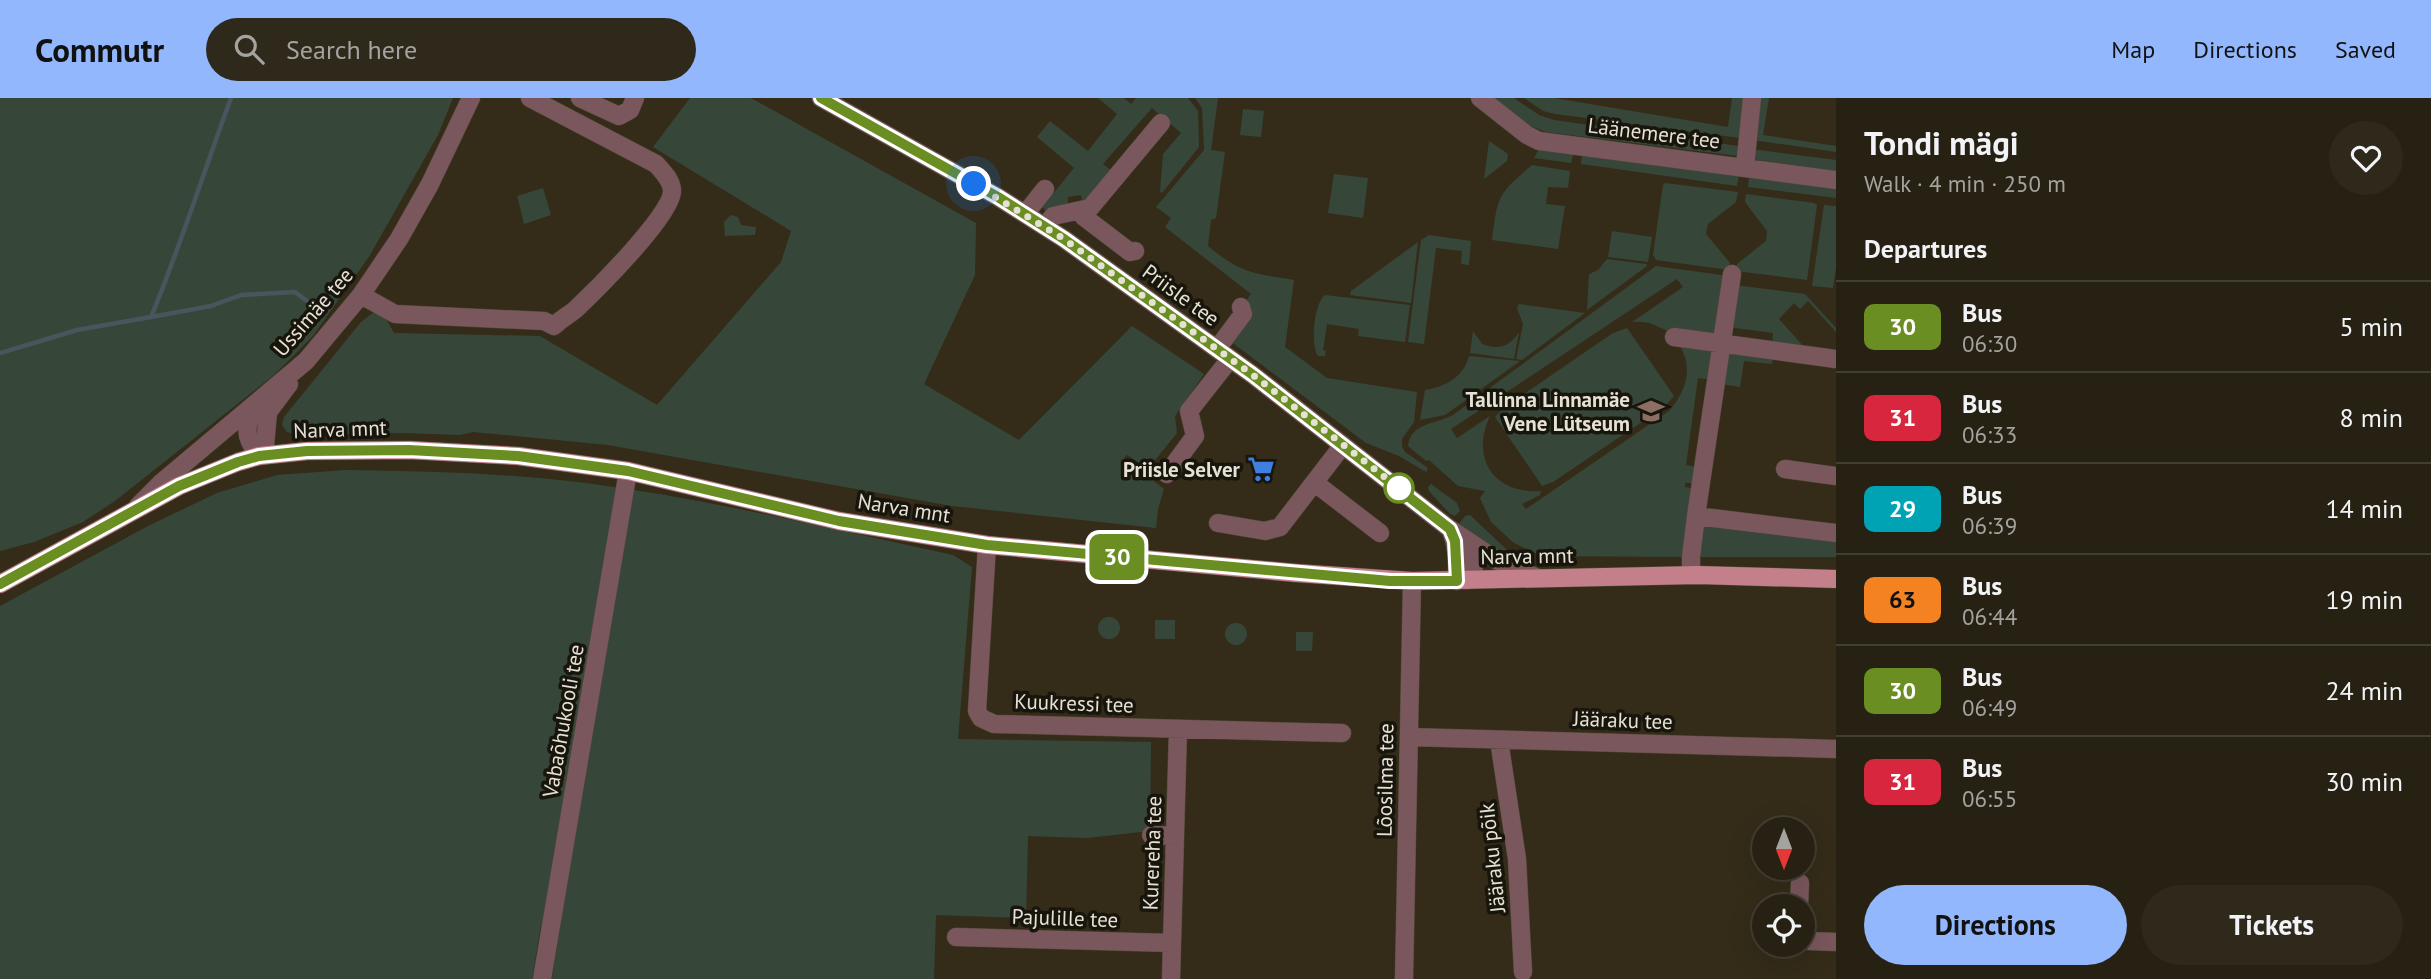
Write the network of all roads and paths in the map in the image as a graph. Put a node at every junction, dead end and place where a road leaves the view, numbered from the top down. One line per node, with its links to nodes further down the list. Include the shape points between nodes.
1 (471, 98): 17 (street, Ussimäe tee, via 430,184)
2 (530, 98): 17 (street, via 656,163 668,178 673,191 668,206 611,275 554,326 544,321 395,314)
3 (580, 98): 4 (street, via 619,116 630,110)
4 (635, 98)
5 (821, 98): 13 (street, Priisle tee)
6 (1480, 98): 9 (street, Läänemere tee, via 1539,141)
7 (1752, 98): 9 (street)
8 (1161, 123): 12 (street, via 1090,208)
9 (1745, 167): 10 (street, Läänemere tee)
10 (1836, 180)
11 (1045, 189): 13 (street)
12 (1081, 212): 14 (street, via 1060,213); 15 (street, via 1130,252)
13 (1025, 214): 14 (street, Priisle tee)
14 (1045, 227): 21 (street, Priisle tee)
15 (1135, 251)
16 (1732, 274): 20 (street)
17 (362, 295): 23 (street, Ussimäe tee)
18 (1241, 307): 21 (street, via 1244,310)
19 (1674, 337): 20 (street)
20 (1723, 343): 22 (street); 35 (street)
21 (1223, 354): 26 (street, Priisle tee); 31 (street, via 1189,411 1195,442)
22 (1836, 359)
23 (306, 361): 24 (street, Ussimäe tee); 25 (street, via 268,412)
24 (262, 398): 28 (street, via 247,425 248,442); 34 (street, Ussimäe tee)
25 (266, 428): 27 (street, via 280,445); 28 (street)
26 (1343, 445): 33 (street); 37 (street, Priisle tee)
27 (307, 451): 28 (main road, Narva mnt); 30 (main road, Narva mnt, via 505,455)
28 (259, 456): 34 (main road, Narva mnt, via 208,473)
29 (1785, 469): 32 (street)
30 (628, 471): 41 (main road, Narva mnt, via 839,521); 63 (street, Vabaõhukooli tee)
31 (1167, 474)
32 (1836, 476)
33 (1315, 483): 36 (street, via 1280,527 1265,531); 38 (street)
34 (133, 511): 48 (main road, Narva mnt)
35 (1696, 516): 39 (street); 43 (street, via 1690,557)
36 (1218, 523)
37 (1450, 529): 40 (street, Priisle tee); 46 (street)
38 (1380, 533)
39 (1836, 533)
40 (1471, 544): 44 (street, Priisle tee); 46 (street, via 1475,564)
41 (987, 545): 47 (main road, Narva mnt); 49 (street, Kuukressi tee, via 977,711 981,718 994,724)
42 (1836, 570): 43 (main road)
43 (1694, 575): 44 (main road, Narva mnt); 45 (main road, Narva mnt)
44 (1540, 578): 46 (main road, Narva mnt)
45 (1836, 579)
46 (1462, 580): 47 (main road, Narva mnt)
47 (1412, 581): 51 (street, Lõosilma tee)
48 (0, 584)
49 (1178, 729): 50 (street, Kuukressi tee); 55 (street, Kurereha tee)
50 (1342, 733)
51 (1409, 737): 52 (street, Jääraku tee); 65 (street, Lõosilma tee)
52 (1499, 740): 53 (street, Jääraku tee); 62 (street, Jääraku põik, via 1517,859)
53 (1836, 749)
54 (1151, 835): 55 (street)
55 (1175, 836): 61 (street, Kurereha tee)
56 (1800, 883): 57 (street)
57 (1800, 894)
58 (956, 937): 61 (street, Pajulille tee)
59 (1815, 941): 60 (street)
60 (1836, 942)
61 (1172, 943): 64 (street, Kurereha tee)
62 (1523, 972)
63 (542, 979)
64 (1171, 979)
65 (1404, 979)

